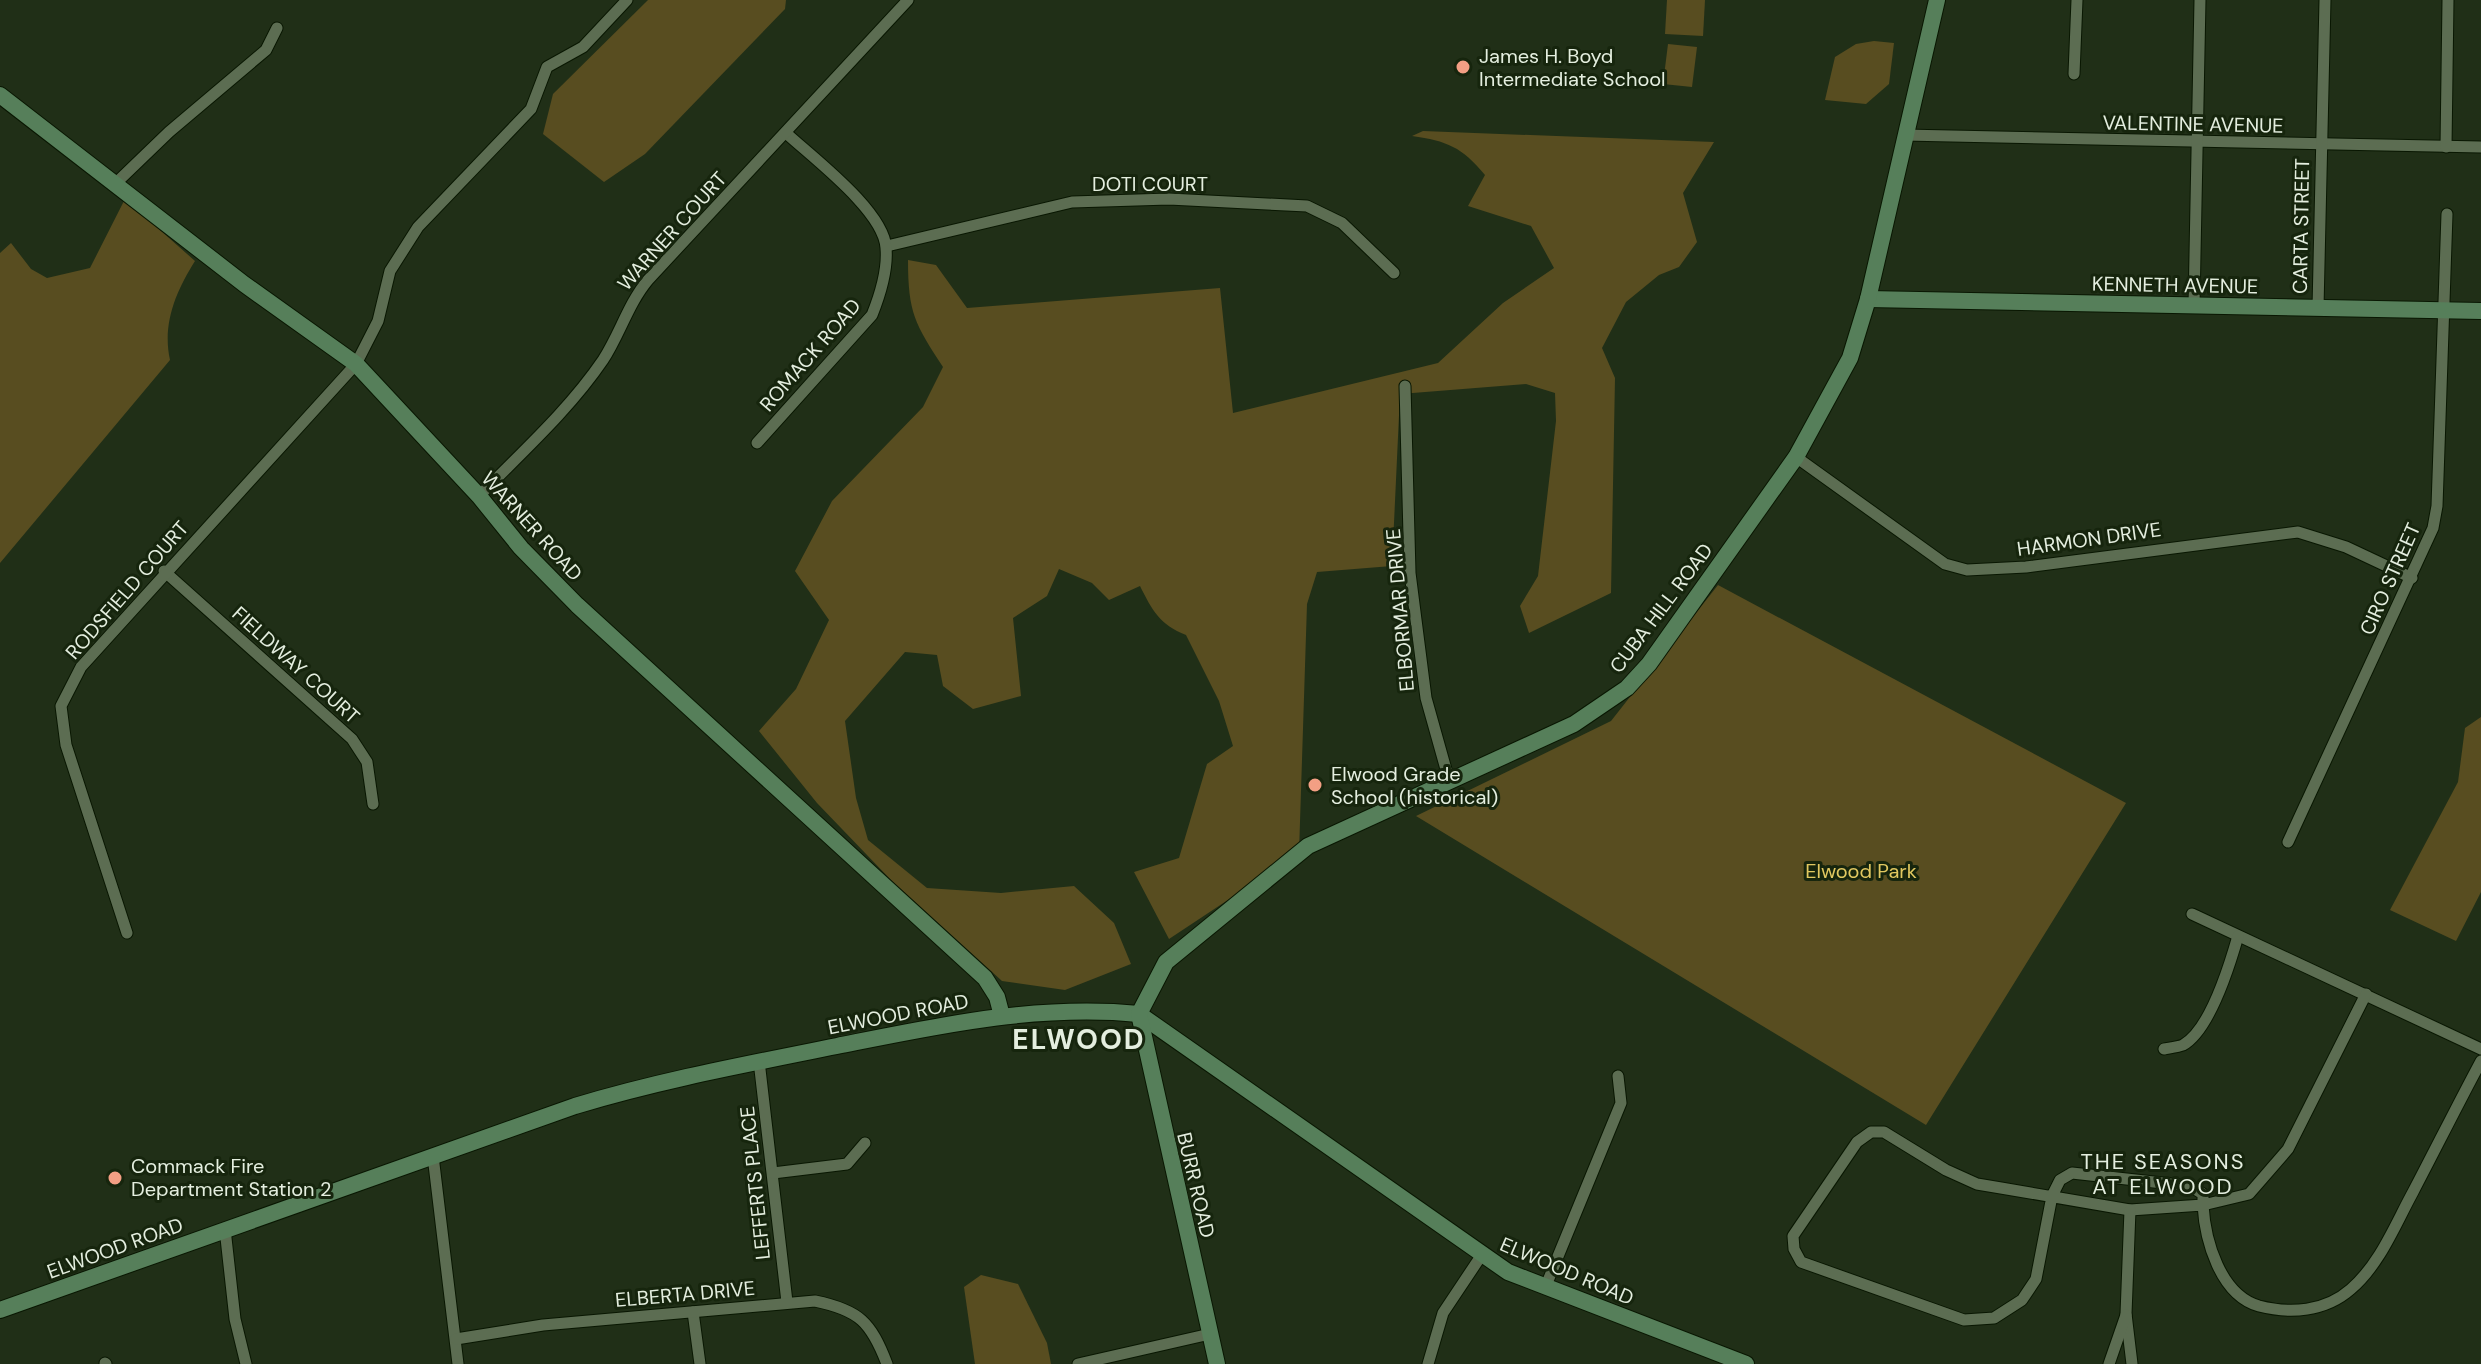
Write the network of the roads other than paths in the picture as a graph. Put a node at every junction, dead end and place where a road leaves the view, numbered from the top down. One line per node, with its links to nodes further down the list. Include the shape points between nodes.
1 (627, 0): 26 (street, RODSFIELD COURT, via 583,47 547,67 531,109 418,227 390,271 378,321)
2 (908, 0): 11 (street, WARNER COURT)
3 (1937, 0): 12 (main road, CUBA HILL ROAD)
4 (2077, 0): 9 (street)
5 (2200, 0): 13 (street)
6 (2325, 0): 14 (street, CARTA STREET)
7 (2448, 0): 15 (street)
8 (277, 28): 17 (street, via 266,50)
9 (2074, 74)
10 (0, 95): 17 (main road, WARNER ROAD)
11 (786, 133): 19 (street, via 872,215); 30 (street, WARNER COURT, via 648,280 588,381)
12 (1904, 135): 13 (street, VALENTINE AVENUE); 21 (main road, CUBA HILL ROAD)
13 (2198, 142): 14 (street, VALENTINE AVENUE); 22 (street)
14 (2321, 145): 15 (street, VALENTINE AVENUE); 23 (street, CARTA STREET)
15 (2446, 147): 16 (street, VALENTINE AVENUE)
16 (2481, 147)
17 (115, 184): 26 (main road, WARNER ROAD)
18 (2447, 214): 24 (street, CIRO STREET)
19 (887, 246): 20 (street, DOTI COURT, via 1072,202 1185,199 1307,206 1342,223); 28 (street, ROMACK ROAD, via 881,294 872,315)
20 (1394, 273)
21 (1868, 299): 22 (main road, KENNETH AVENUE); 29 (main road, CUBA HILL ROAD, via 1850,358)
22 (2194, 305): 23 (main road, KENNETH AVENUE)
23 (2318, 308): 24 (main road, KENNETH AVENUE)
24 (2444, 310): 25 (main road, KENNETH AVENUE); 32 (street, CIRO STREET, via 2437,506)
25 (2481, 311)
26 (356, 364): 30 (main road, WARNER ROAD); 31 (street, RODSFIELD COURT)
27 (1405, 386): 33 (street, ELBORMAR DRIVE, via 1410,573 1426,698)
28 (757, 443)
29 (1796, 457): 32 (street, HARMON DRIVE, via 1945,564 1967,570 2298,532 2346,547); 33 (main road, CUBA HILL ROAD, via 1627,688 1574,724)
30 (479, 496): 41 (main road, WARNER ROAD, via 577,605 985,978)
31 (164, 571): 34 (street, FIELDWAY COURT, via 352,739 367,762); 37 (street, RODSFIELD COURT, via 81,667 61,706 66,745)
32 (2412, 578): 35 (street, CIRO STREET)
33 (1449, 780): 40 (main road, CUBA HILL ROAD, via 1308,846 1166,962)
34 (373, 804)
35 (2288, 842)
36 (2192, 914): 38 (street)
37 (127, 933)
38 (2238, 936): 39 (street); 42 (street, via 2225,981 2205,1019 2184,1045)
39 (2366, 994): 43 (street); 51 (street, via 2288,1149 2249,1194)
40 (1139, 1014): 41 (main road, ELWOOD ROAD, via 1090,1009); 54 (main road, ELWOOD ROAD); 60 (main road, BURR ROAD)
41 (1002, 1016): 44 (main road, ELWOOD ROAD)
42 (2164, 1049)
43 (2481, 1049)
44 (759, 1061): 48 (main road, ELWOOD ROAD, via 604,1097); 49 (street, LEFFERTS PLACE)
45 (2481, 1061): 51 (street, via 2376,1263 2349,1291 2313,1309 2282,1312 2251,1304 2223,1275 2206,1234)
46 (1618, 1076): 55 (street, via 1621,1103)
47 (865, 1143): 49 (street, via 847,1164)
48 (433, 1156): 53 (main road, ELWOOD ROAD); 61 (street)
49 (773, 1173): 56 (street, LEFFERTS PLACE)
50 (2052, 1196): 50 (street, via 1977,1184 1884,1132 1871,1132 1857,1142 1808,1213 1793,1236 1794,1249 1801,1262 1964,1320 1994,1318 2022,1300 2036,1279); 51 (street, via 2060,1180 2072,1173 2190,1186 2203,1194); 52 (street)
51 (2203, 1205): 52 (street)
52 (2130, 1210): 59 (street)
53 (225, 1229): 57 (main road, ELWOOD ROAD); 62 (street)
54 (1481, 1256): 55 (main road, ELWOOD ROAD); 68 (street, via 1443,1313)
55 (1545, 1288): 69 (main road, ELWOOD ROAD)
56 (787, 1302): 58 (street, ELBERTA DRIVE); 65 (street, ELBERTA DRIVE, via 815,1301 856,1313 876,1335)
57 (0, 1310)
58 (693, 1312): 61 (street, ELBERTA DRIVE, via 543,1325); 64 (street)
59 (2126, 1314): 70 (street); 71 (street)
60 (1210, 1334): 66 (street); 67 (main road, BURR ROAD)
61 (456, 1339): 63 (street)
62 (246, 1364)
63 (458, 1364)
64 (700, 1364)
65 (887, 1364)
66 (1078, 1364)
67 (1217, 1364)
68 (1428, 1364)
69 (1746, 1364)
70 (2109, 1364)
71 (2132, 1364)

